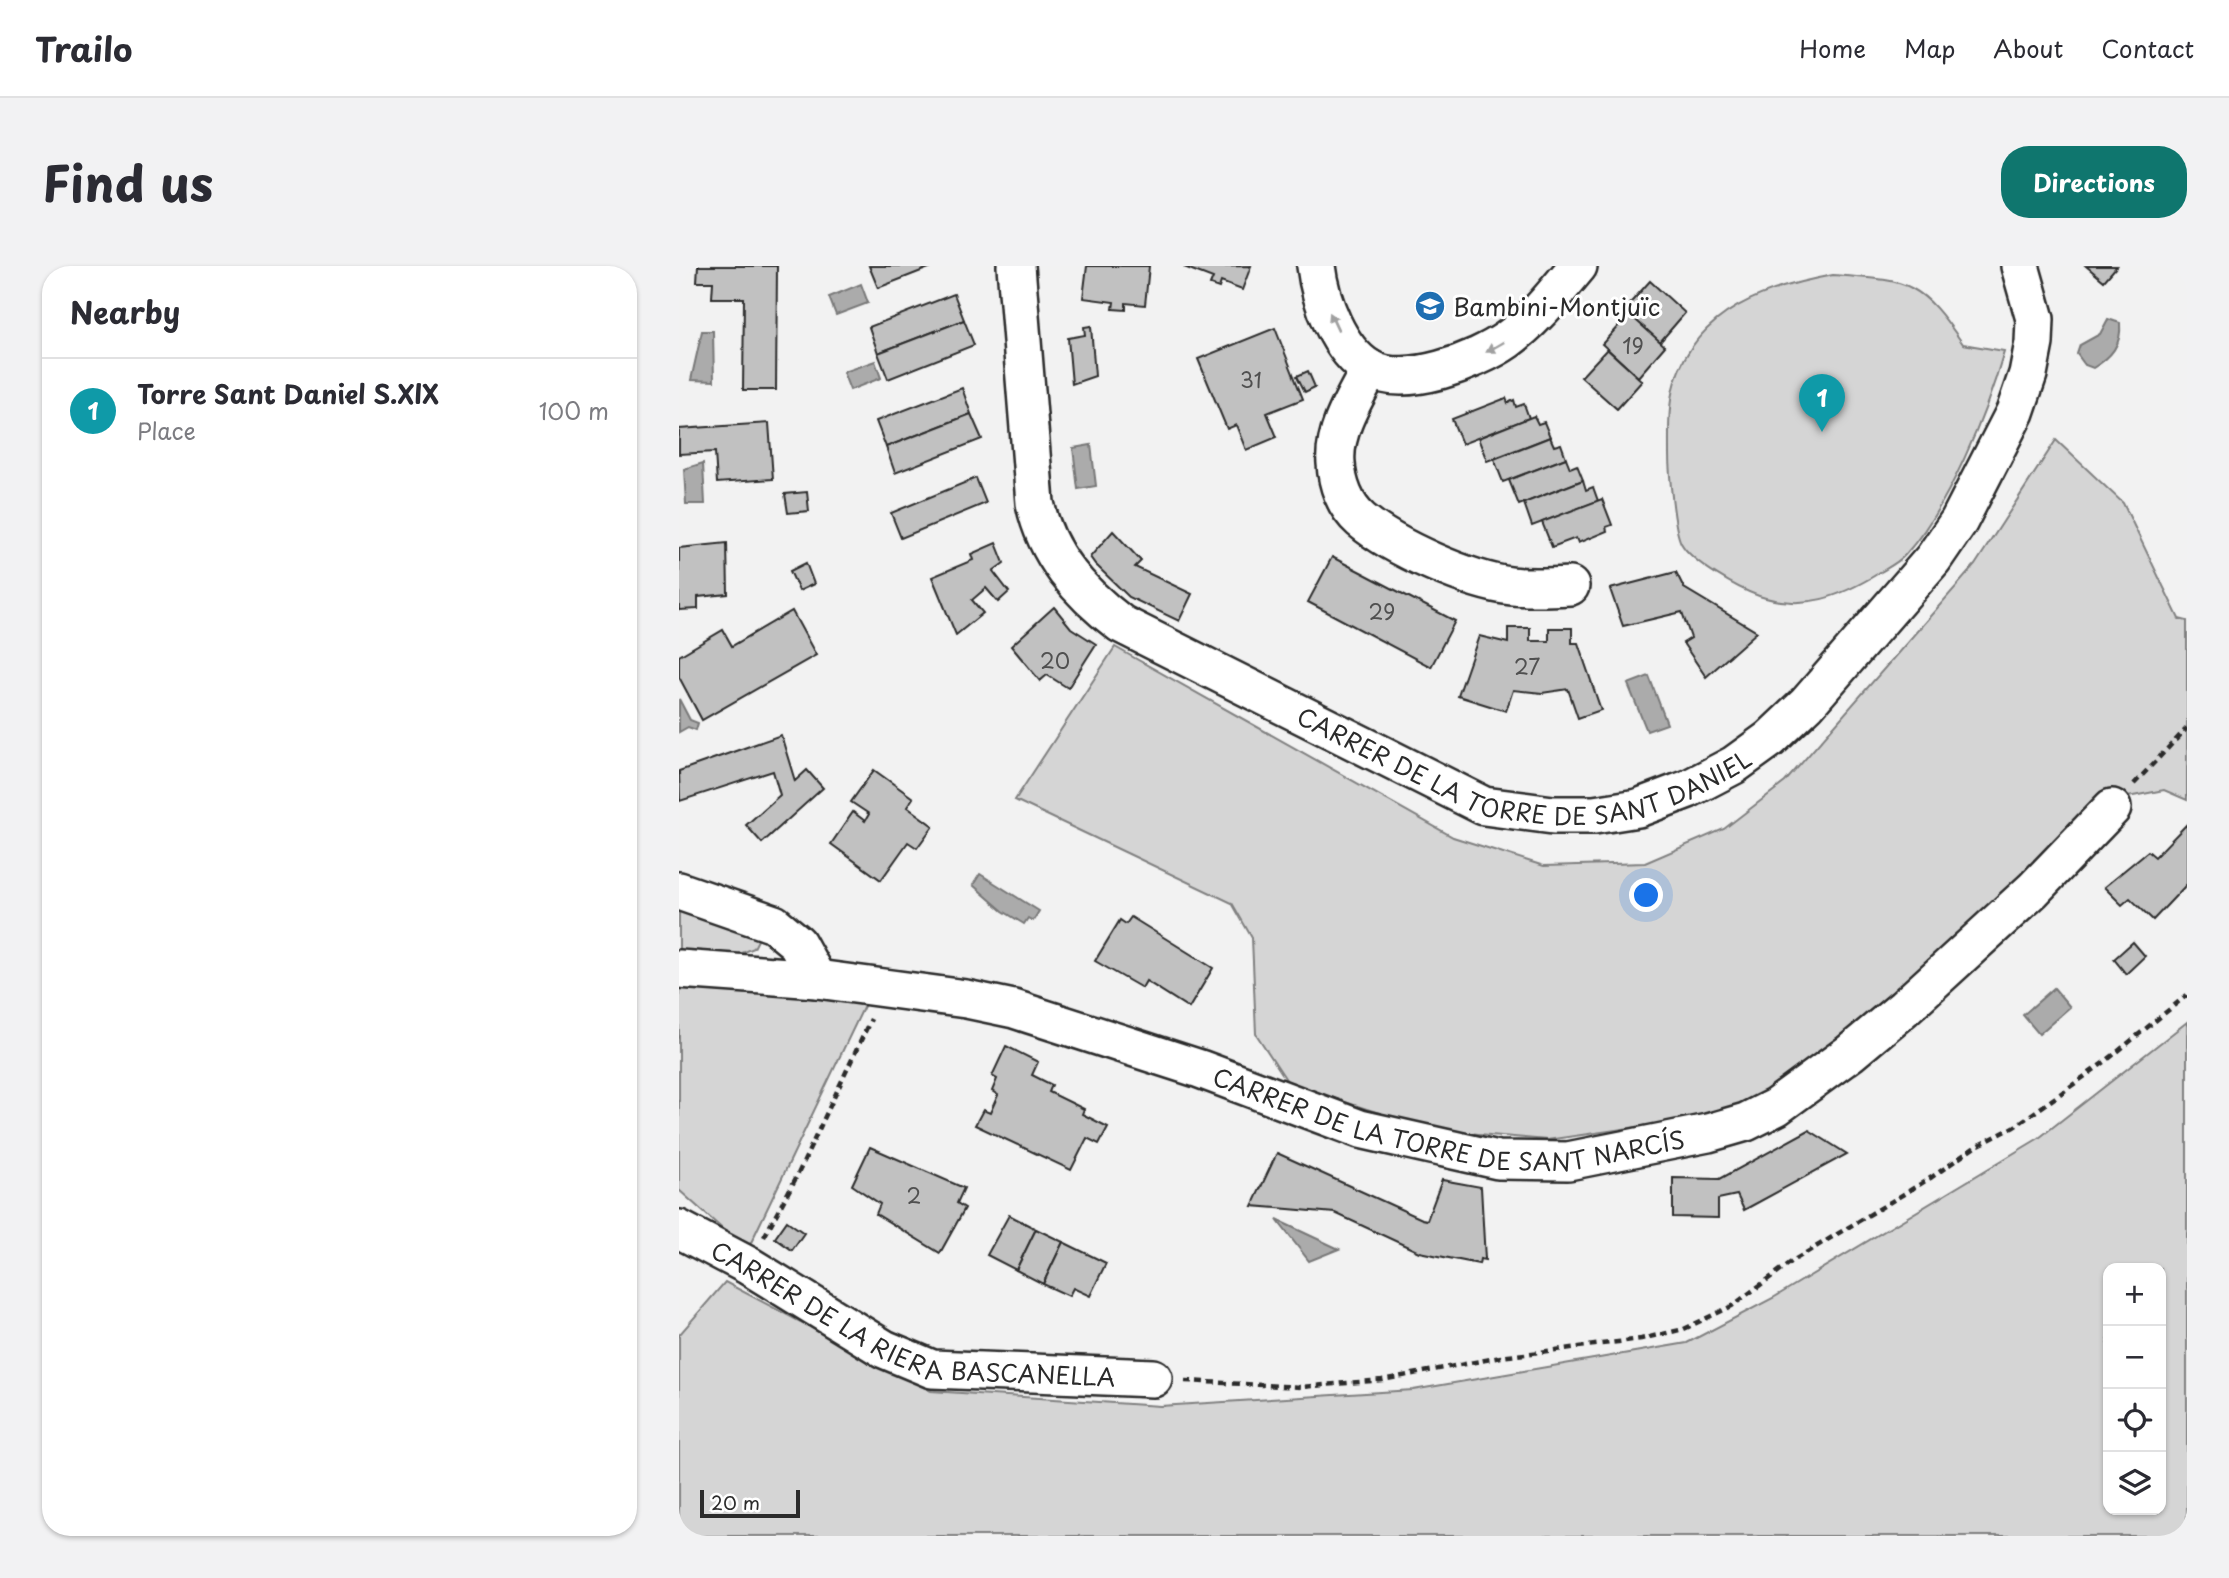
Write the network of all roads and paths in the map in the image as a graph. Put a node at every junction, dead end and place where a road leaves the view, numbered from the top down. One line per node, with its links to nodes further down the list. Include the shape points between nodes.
1 (1016, 266): 4 (street, CARRER DE LA TORRE DE SANT DANIEL, via 1041,530 1094,604 1121,624 1484,806 1580,815 1638,808 1688,789 1770,739 1807,704 1933,559 1959,521 2015,412 2028,374 2035,319)
2 (1316, 266): 5 (street, one-way to 2, via 1349,349 1336,327)
3 (1578, 266): 5 (street, one-way to 5, via 1529,323 1476,358 1446,370 1418,373 1391,375)
4 (2020, 266)
5 (1370, 369): 6 (street, via 1350,407 1335,460 1346,501 1360,519 1451,570 1475,578 1512,586)
6 (1570, 586)
7 (2187, 729): 8 (path)
8 (2112, 808): 12 (street, CARRER DE LA TORRE DE SANT NARCÍS, via 2033,890 1904,1008 1805,1088 1746,1122 1599,1157 1535,1163 1498,1160 1403,1140 1014,1009)
9 (679, 891): 11 (street, via 780,928 797,943)
10 (679, 969): 11 (street, CARRER DE LA TORRE DE SANT NARCÍS)
11 (817, 979): 12 (street, CARRER DE LA TORRE DE SANT NARCÍS)
12 (884, 991): 15 (path, via 797,1176)
13 (2187, 995): 16 (path, via 2014,1127 1794,1260 1732,1306 1683,1329 1328,1385 1251,1387)
14 (679, 1229): 15 (street, CARRER DE LA RIERA BASCANELLA)
15 (748, 1266): 16 (street, CARRER DE LA RIERA BASCANELLA, via 884,1349 932,1369)
16 (1153, 1378)

